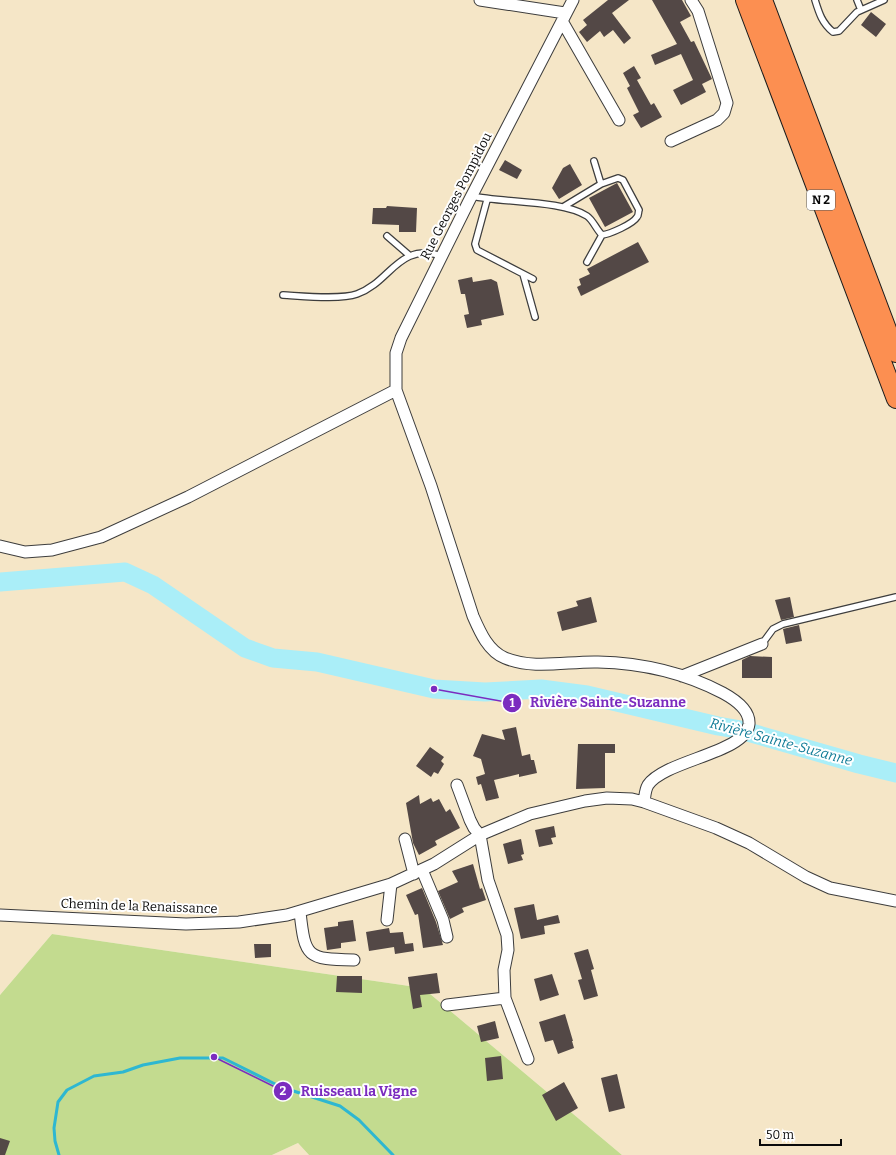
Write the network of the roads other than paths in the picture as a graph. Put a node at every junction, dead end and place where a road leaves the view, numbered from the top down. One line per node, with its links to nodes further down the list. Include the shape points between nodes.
1 (480, 0): 10 (street)
2 (573, 0): 10 (street, Rue Georges Pompidou)
3 (691, 0): 12 (street, via 698,11 727,103 724,113 717,120)
4 (745, 0): 29 (highway, N 2)
5 (763, 0): 27 (highway, N 2)
6 (815, 0): 9 (lane, via 820,17 826,27 833,32 839,31)
7 (857, 0): 9 (lane)
8 (884, 0): 9 (lane)
9 (861, 10)
10 (563, 17): 11 (street); 15 (street, Rue Georges Pompidou)
11 (619, 120)
12 (671, 141)
13 (594, 161): 14 (lane)
14 (601, 184): 17 (lane); 18 (lane, via 618,178 623,180 639,210 638,217 633,221 610,234)
15 (472, 196): 16 (lane); 21 (street, Rue Georges Pompidou)
16 (487, 200): 17 (lane); 23 (lane, via 475,244 477,250)
17 (562, 207): 18 (lane, via 585,214)
18 (602, 234): 22 (lane)
19 (387, 236): 20 (lane)
20 (408, 255): 21 (lane, via 429,252); 25 (lane, via 372,286 356,295)
21 (442, 256): 28 (street, Rue Georges Pompidou, via 401,338 396,354)
22 (587, 262)
23 (523, 274): 24 (lane); 26 (lane)
24 (533, 279)
25 (283, 296)
26 (535, 317)
27 (896, 354)
28 (396, 390): 30 (street, via 188,497 101,537 45,551 25,552); 33 (street, via 431,486 473,616 492,650 505,658 523,662 631,664)
29 (896, 399)
30 (0, 546)
31 (896, 597): 32 (lane, via 783,624 773,629)
32 (762, 644): 33 (street)
33 (682, 676): 35 (street, via 706,684 733,698 744,710 749,725 737,741 661,774 648,785)
34 (457, 785): 36 (street, via 470,820)
35 (644, 802): 36 (street, Chemin de la Renaissance, via 619,798 590,799 530,814); 40 (street, Chemin de la Renaissance, via 749,843 806,877 830,888)
36 (480, 835): 38 (street, Chemin de la Renaissance); 46 (street, via 488,880 508,942 504,970)
37 (406, 839): 38 (street)
38 (418, 872): 39 (street, Chemin de la Renaissance); 44 (street, via 443,920)
39 (391, 884): 41 (street, Chemin de la Renaissance); 43 (street)
40 (896, 901)
41 (300, 912): 42 (street, Chemin de la Renaissance, via 256,920 186,924); 45 (street, via 303,942 313,954 328,959)
42 (0, 914)
43 (388, 920)
44 (447, 937)
45 (354, 960)
46 (505, 998): 47 (street); 48 (street)
47 (447, 1005)
48 (528, 1059)

